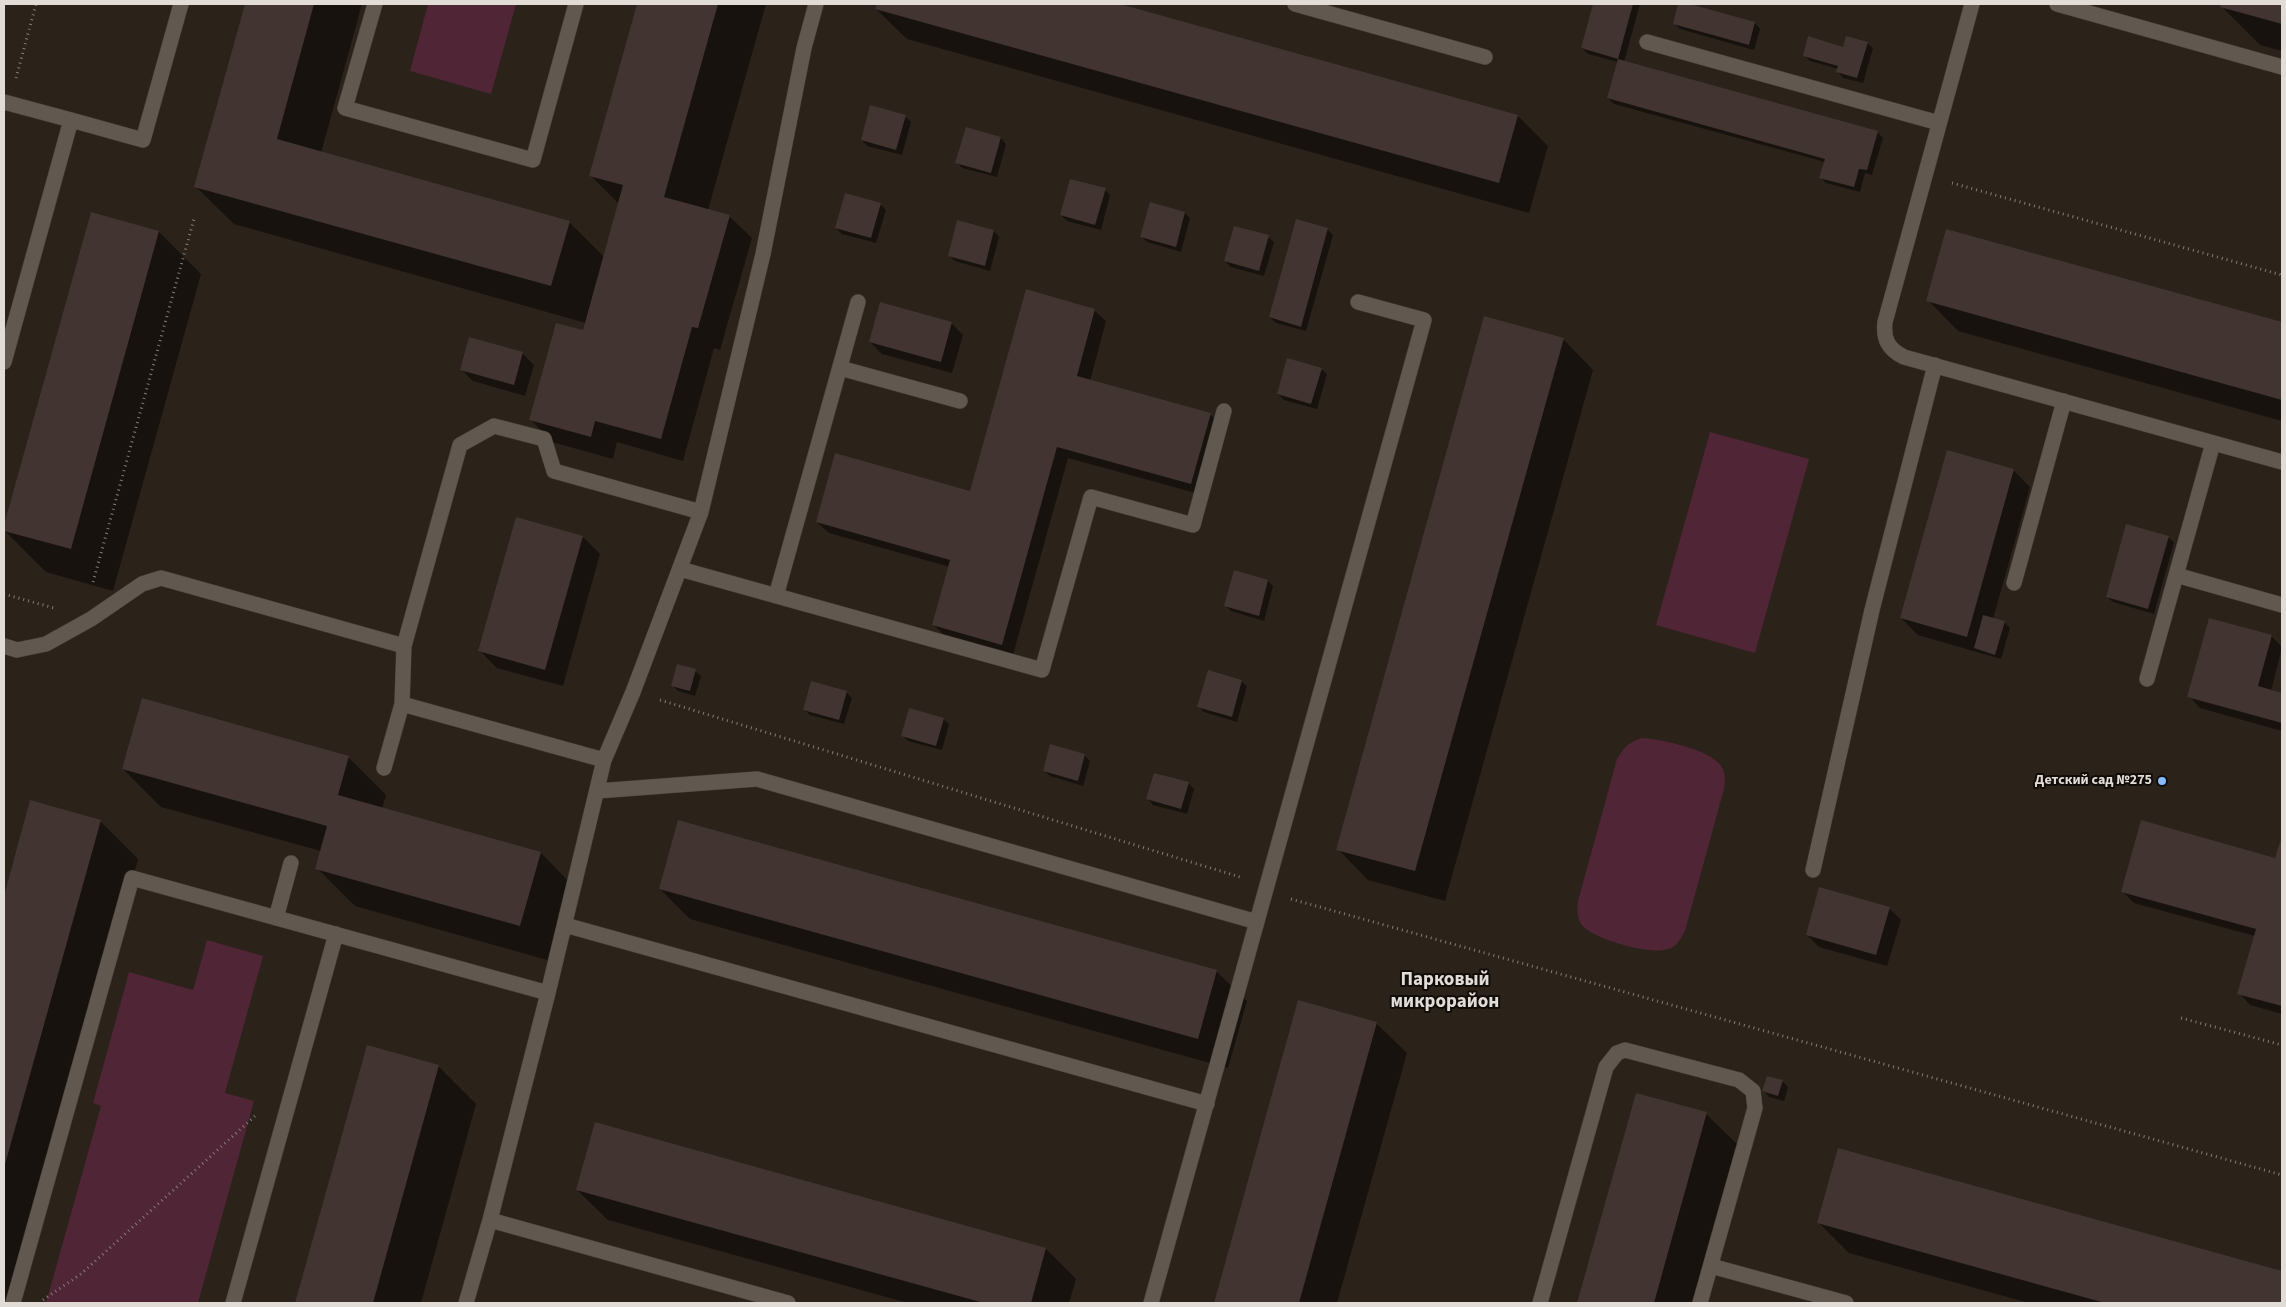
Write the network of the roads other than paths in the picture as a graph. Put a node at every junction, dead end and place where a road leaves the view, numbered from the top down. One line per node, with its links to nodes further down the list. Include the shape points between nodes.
1 (181, 4): 12 (lane, via 143,140)
2 (375, 4): 3 (lane, via 345,108 533,160)
3 (576, 4)
4 (816, 4): 24 (lane, via 804,48 763,254)
5 (1295, 4): 9 (lane)
6 (1972, 4): 13 (lane)
7 (2057, 4): 10 (lane)
8 (1646, 42): 13 (lane)
9 (1485, 57)
10 (2282, 66)
11 (6, 102): 12 (lane)
12 (71, 120): 16 (lane)
13 (1940, 123): 17 (lane, via 1884,333 1894,352)
14 (858, 302): 18 (lane)
15 (1358, 302): 40 (lane, via 1424,320)
16 (4, 362)
17 (1935, 365): 20 (lane); 38 (lane, via 1872,610)
18 (840, 368): 19 (lane); 28 (lane)
19 (960, 401)
20 (2064, 401): 22 (lane); 27 (lane)
21 (1224, 411): 28 (lane, via 1193,526 1091,497 1042,670)
22 (2213, 443): 23 (lane); 26 (lane)
23 (2282, 462)
24 (701, 512): 25 (lane); 31 (lane, via 554,471 544,440 494,426 460,445)
25 (680, 569): 28 (lane); 34 (lane)
26 (2176, 575): 29 (lane); 32 (lane)
27 (2014, 583)
28 (776, 596)
29 (2282, 605)
30 (4, 646): 31 (lane, via 17,650 46,644 136,588 161,578)
31 (404, 646): 33 (lane)
32 (2148, 678)
33 (402, 704): 34 (lane); 35 (lane)
34 (604, 760): 36 (lane)
35 (384, 768)
36 (597, 791): 40 (lane, via 757,779); 41 (lane)
37 (291, 863): 39 (lane)
38 (1813, 870)
39 (276, 918): 42 (lane); 47 (lane, via 132,878)
40 (1257, 922): 44 (lane)
41 (565, 925): 43 (lane); 44 (lane)
42 (336, 934): 43 (lane); 48 (lane)
43 (548, 994): 45 (lane)
44 (1207, 1104): 51 (lane)
45 (490, 1220): 49 (lane); 50 (lane)
46 (1711, 1266): 52 (lane, via 1754,1108 1753,1091 1739,1080 1625,1050 1617,1053 1606,1067); 53 (lane); 54 (lane)
47 (14, 1303)
48 (233, 1303)
49 (466, 1303)
50 (788, 1303)
51 (1151, 1303)
52 (1540, 1303)
53 (1700, 1303)
54 (1846, 1303)

